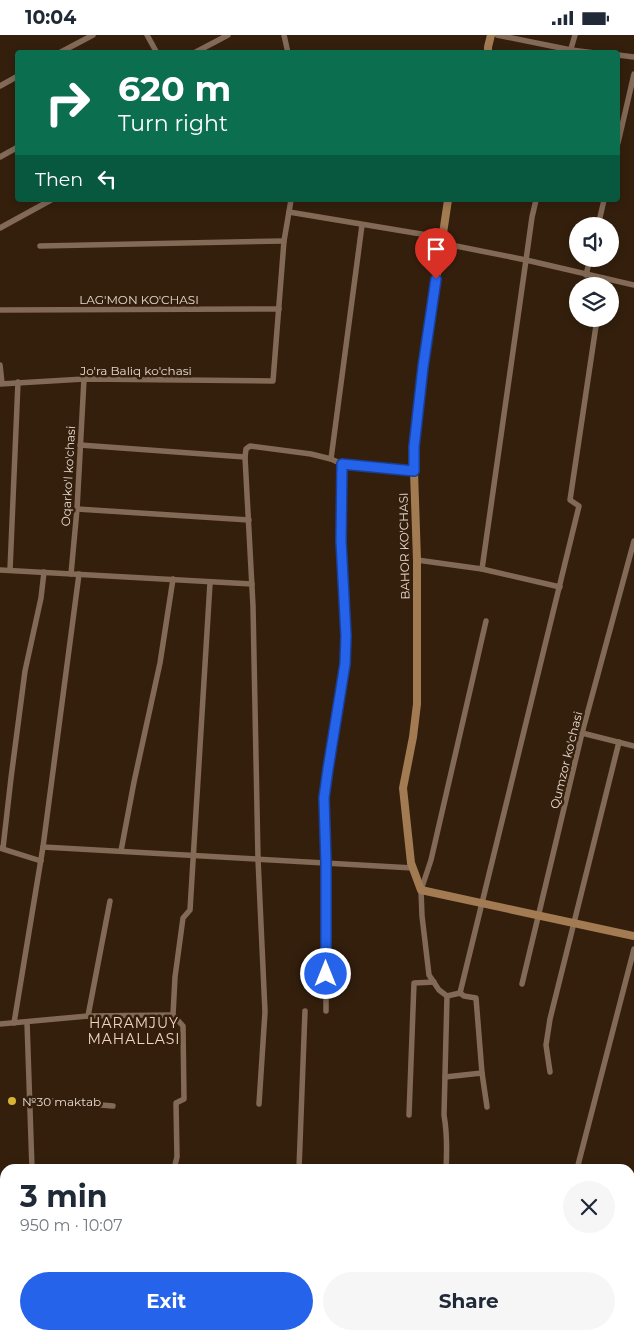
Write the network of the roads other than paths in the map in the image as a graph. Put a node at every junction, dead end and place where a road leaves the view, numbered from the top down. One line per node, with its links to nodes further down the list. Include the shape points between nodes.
1 (93, 35): 8 (street)
2 (147, 35): 9 (street)
3 (228, 35): 10 (street)
4 (284, 35): 11 (street)
5 (491, 35): 12 (street)
6 (497, 35): 13 (street)
7 (575, 35): 14 (street)
8 (65, 50)
9 (155, 50)
10 (200, 50)
11 (287, 50)
12 (488, 50)
13 (566, 50)
14 (571, 50)
15 (620, 55): 16 (street)
16 (634, 57)
17 (634, 74): 20 (street)
18 (15, 78): 19 (street)
19 (0, 86)
20 (620, 134)
21 (15, 149): 22 (street)
22 (0, 157)
23 (47, 202): 31 (street)
24 (291, 202): 28 (street)
25 (448, 202): 33 (street, BAHOR KO'CHASI)
26 (536, 202): 35 (street)
27 (604, 202): 29 (street)
28 (289, 212): 30 (street); 32 (street)
29 (600, 217)
30 (362, 225): 33 (street, via 427,235); 50 (street)
31 (0, 228)
32 (284, 241): 34 (street); 42 (street)
33 (441, 243): 35 (street); 52 (street, BAHOR KO'CHASI, via 423,367)
34 (40, 246)
35 (526, 260): 37 (street); 57 (street)
36 (588, 267): 37 (street)
37 (586, 275): 38 (street)
38 (597, 277)
39 (619, 282): 40 (street)
40 (634, 285)
41 (0, 309): 42 (street, LAG'MON KO'CHASI)
42 (279, 309): 45 (street, Jo'ra Baliq ko'chasi, via 273,381)
43 (596, 327): 66 (street, via 570,500 579,506)
44 (0, 365): 47 (street)
45 (84, 379): 46 (street, Jo'ra Baliq ko'chasi); 48 (street, Oqarko'l ko'chasi)
46 (18, 382): 47 (street, Jo'ra Baliq ko'chasi); 59 (street)
47 (1, 383)
48 (80, 445): 49 (street); 53 (street, Oqarko'l ko'chasi)
49 (245, 457): 50 (street, via 250,446); 54 (street)
50 (330, 459): 51 (street)
51 (342, 464): 52 (street); 77 (street, via 345,664 324,798)
52 (414, 471): 56 (street, BAHOR KO'CHASI)
53 (77, 509): 54 (street); 61 (street, Oqarko'l ko'chasi)
54 (249, 520): 65 (street)
55 (634, 541): 68 (street, Qumzor ko'chasi)
56 (417, 560): 57 (street); 78 (street, BAHOR KO'CHASI, via 417,704 403,788)
57 (482, 569): 66 (street)
58 (0, 570): 59 (street)
59 (10, 570): 60 (street)
60 (44, 572): 61 (street); 72 (street, via 25,671)
61 (71, 574): 62 (street)
62 (79, 574): 63 (street); 71 (street)
63 (173, 579): 64 (street); 73 (street, via 160,663)
64 (210, 583): 65 (street); 74 (street)
65 (252, 584): 75 (street)
66 (560, 587): 81 (street)
67 (486, 621): 79 (street)
68 (582, 733): 69 (street); 82 (street, Qumzor ko'chasi)
69 (619, 743): 70 (street); 83 (street)
70 (634, 746)
71 (43, 847): 73 (street); 76 (street)
72 (1, 848): 76 (street)
73 (121, 851): 74 (street)
74 (193, 856): 75 (street); 92 (street, via 190,910 183,918)
75 (258, 859): 77 (street); 101 (street, via 265,1012)
76 (41, 861): 95 (street)
77 (326, 863): 78 (street); 91 (street)
78 (412, 867): 79 (street, BAHOR KO'CHASI)
79 (421, 890): 81 (street); 86 (street, via 429,975)
80 (110, 901): 93 (street)
81 (482, 903): 82 (street); 88 (street)
82 (540, 916): 83 (street); 87 (street, Qumzor ko'chasi)
83 (574, 923): 84 (street); 97 (street, via 550,1019 546,1045)
84 (634, 936)
85 (634, 949): 109 (street)
86 (434, 983): 89 (street); 104 (street, via 414,983)
87 (522, 984)
88 (460, 993): 89 (street); 98 (street, via 476,998)
89 (447, 996): 99 (street)
90 (305, 1011): 107 (street)
91 (326, 1011)
92 (173, 1015): 93 (street); 106 (street, via 183,1026 184,1099 176,1103)
93 (88, 1016): 94 (street)
94 (27, 1022): 95 (street); 100 (street)
95 (14, 1023): 96 (street)
96 (0, 1024)
97 (550, 1072)
98 (482, 1073): 99 (street); 103 (street)
99 (445, 1077): 108 (street)
100 (30, 1099): 102 (street); 105 (street)
101 (259, 1104)
102 (113, 1106)
103 (487, 1107)
104 (409, 1115)
105 (32, 1164)
106 (175, 1164)
107 (299, 1164)
108 (446, 1164)
109 (578, 1164)

